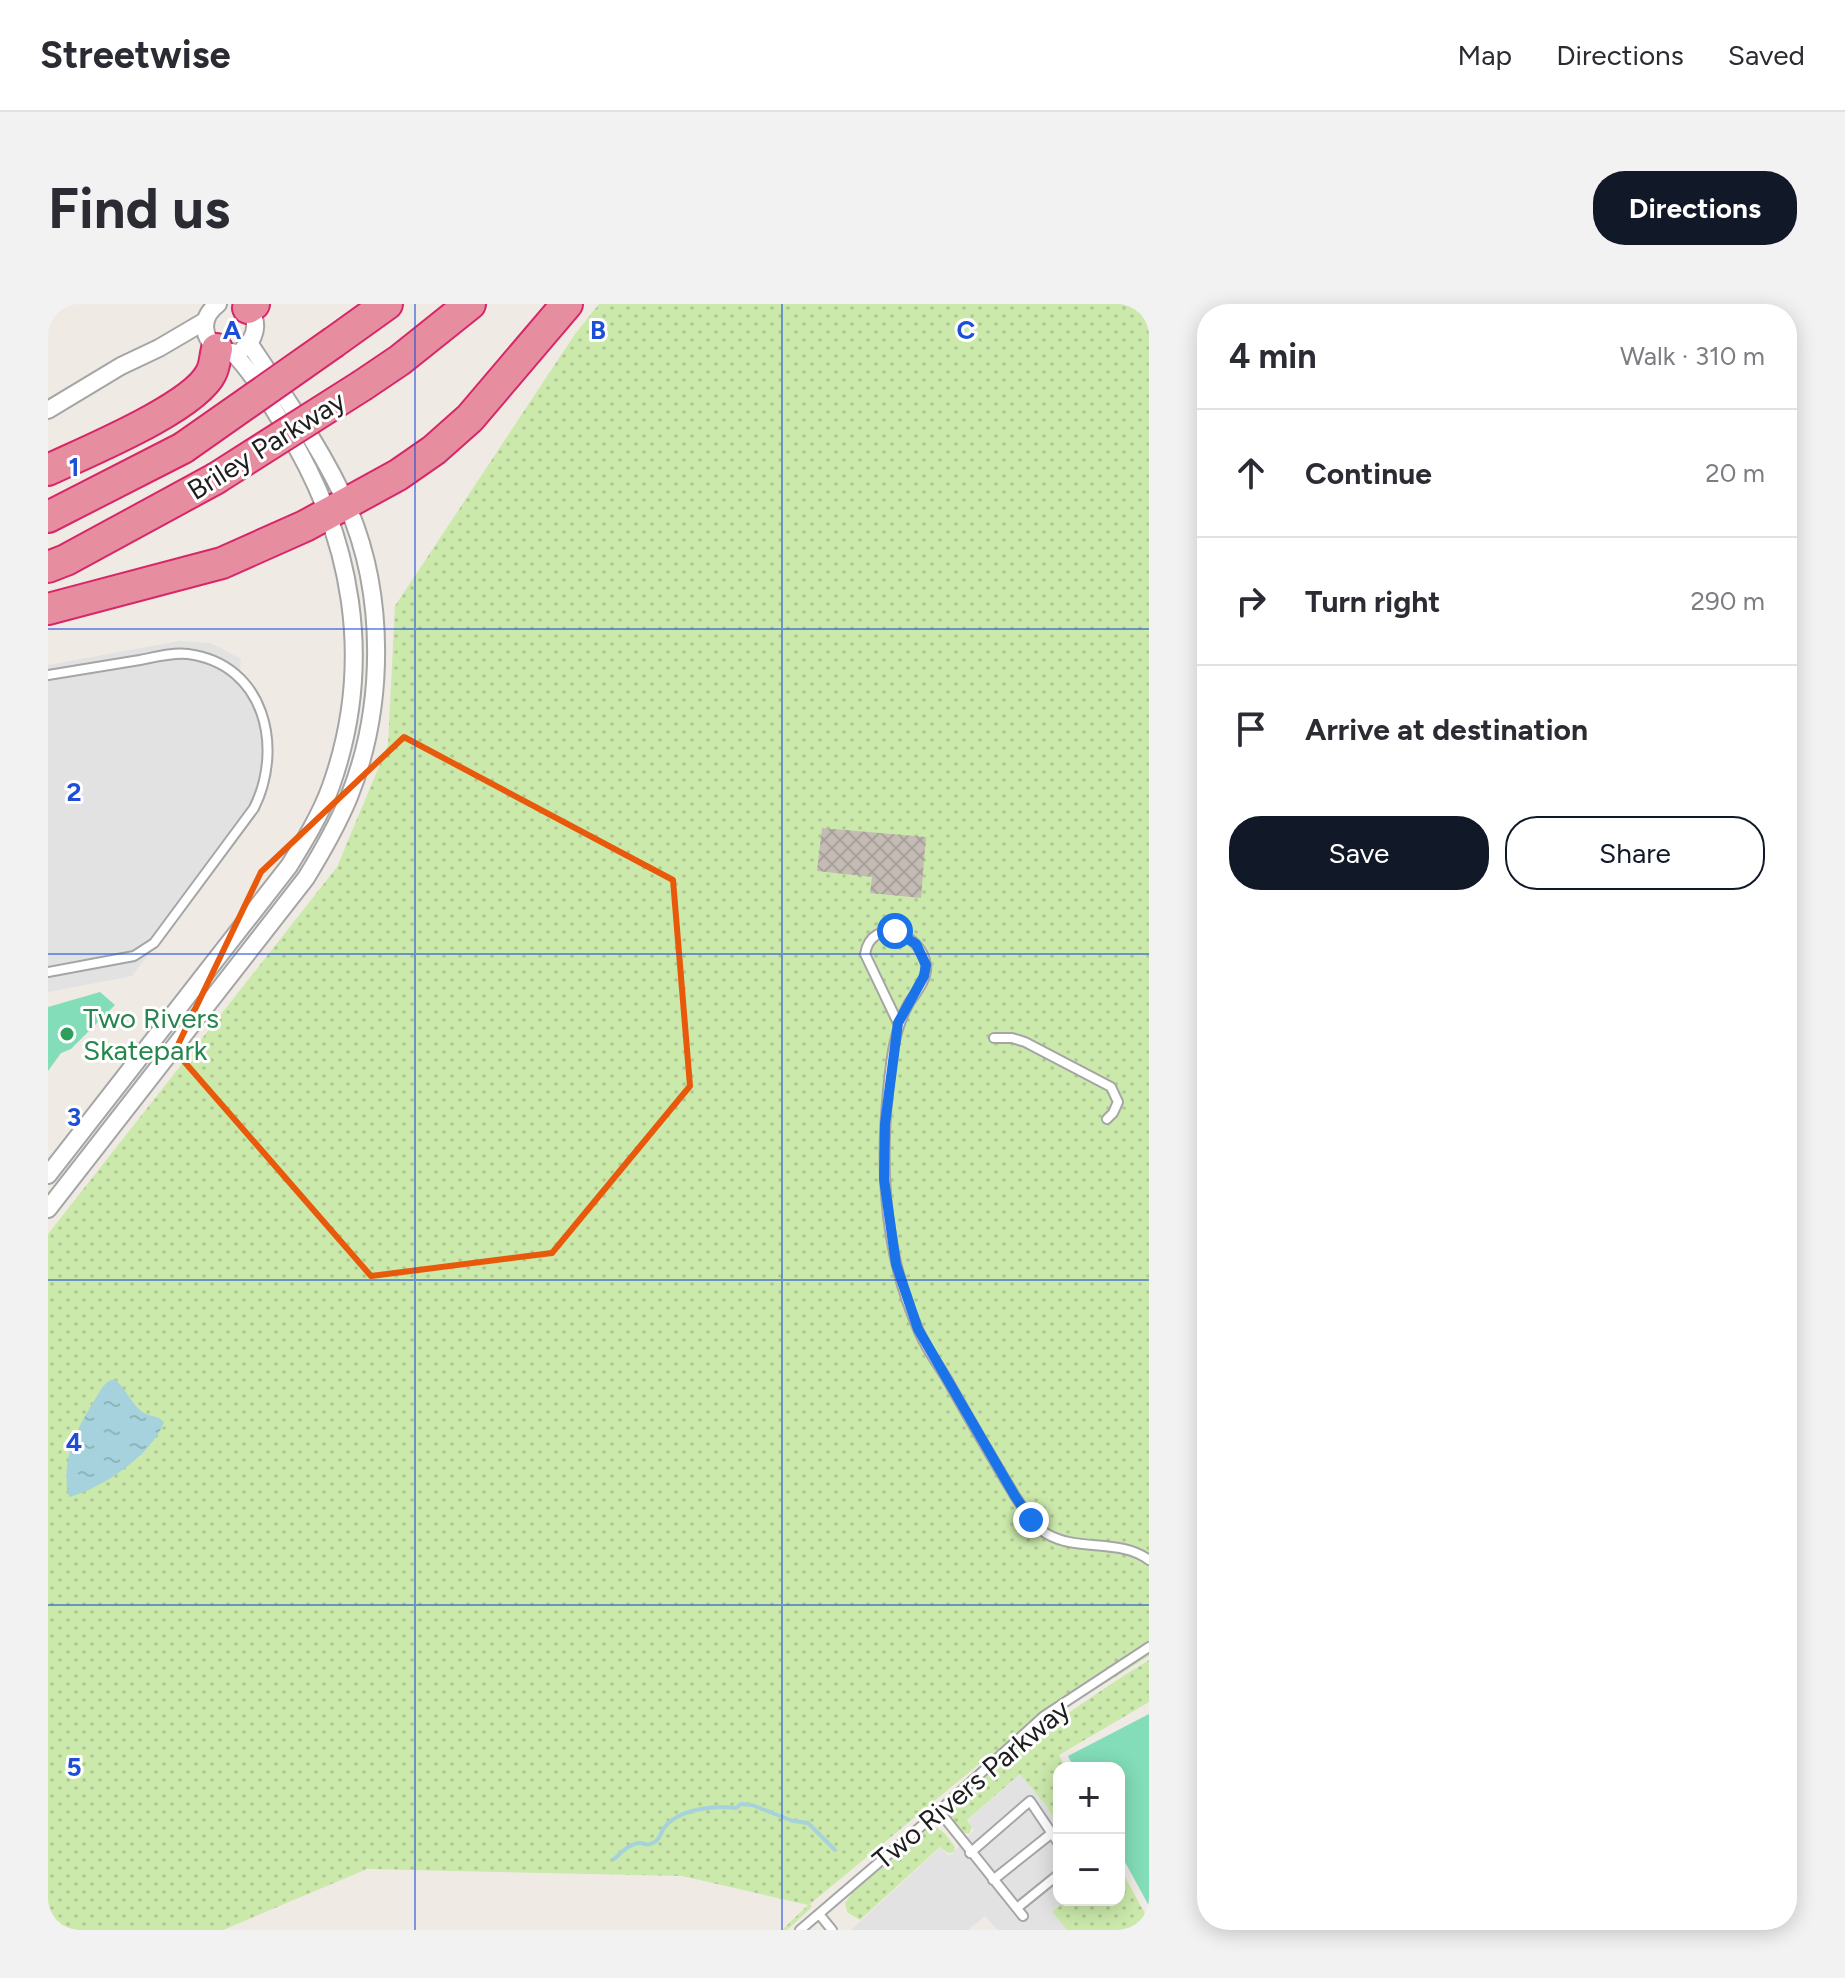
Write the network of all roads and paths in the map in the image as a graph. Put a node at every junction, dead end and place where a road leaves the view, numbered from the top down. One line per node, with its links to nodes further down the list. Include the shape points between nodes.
1 (218, 304): 6 (street)
2 (387, 304): 13 (highway, Briley Parkway, bridge, via 183,448)
3 (470, 304): 14 (highway, Briley Parkway, bridge, via 400,360 215,479)
4 (567, 304): 12 (highway, via 470,418 443,442 398,475)
5 (248, 305): 7 (street, via 255,323)
6 (205, 321): 8 (street, via 205,333); 9 (street)
7 (249, 343): 8 (street, via 245,348); 12 (street, via 311,439)
8 (219, 347): 9 (street, via 178,342); 11 (highway, via 211,374 189,397); 12 (street, via 247,367)
9 (159, 348): 10 (street)
10 (48, 410)
11 (48, 470)
12 (337, 507): 15 (highway, via 222,563); 21 (street, via 355,658 344,746 330,788 289,866); 22 (street, via 368,566 376,659 370,721 350,796 306,878)
13 (48, 517)
14 (48, 567)
15 (48, 609)
16 (48, 675): 17 (lane, via 178,653 208,659 247,688 265,719 269,745 264,784 254,808 154,943 134,956)
17 (48, 972)
18 (898, 1023): 18 (lane, via 865,954 874,937 890,931 916,944 926,965); 23 (lane, via 884,1179 896,1264 918,1329 1031,1520 1048,1534 1127,1549)
19 (994, 1038): 20 (lane, via 1025,1042 1111,1087 1118,1102)
20 (1107, 1119)
21 (48, 1175)
22 (48, 1209)
23 (1149, 1560)
24 (1149, 1647): 25 (lane, Two Rivers Parkway, via 1044,1716)
25 (939, 1811): 27 (lane); 31 (lane, Two Rivers Parkway)
26 (1052, 1833): 27 (lane, via 1030,1801); 29 (lane)
27 (970, 1853): 29 (lane)
28 (1053, 1879): 30 (lane)
29 (993, 1880): 30 (lane)
30 (1017, 1908): 32 (lane)
31 (819, 1914): 33 (lane, Two Rivers Parkway); 34 (lane)
32 (1023, 1916)
33 (800, 1930)
34 (832, 1930)

